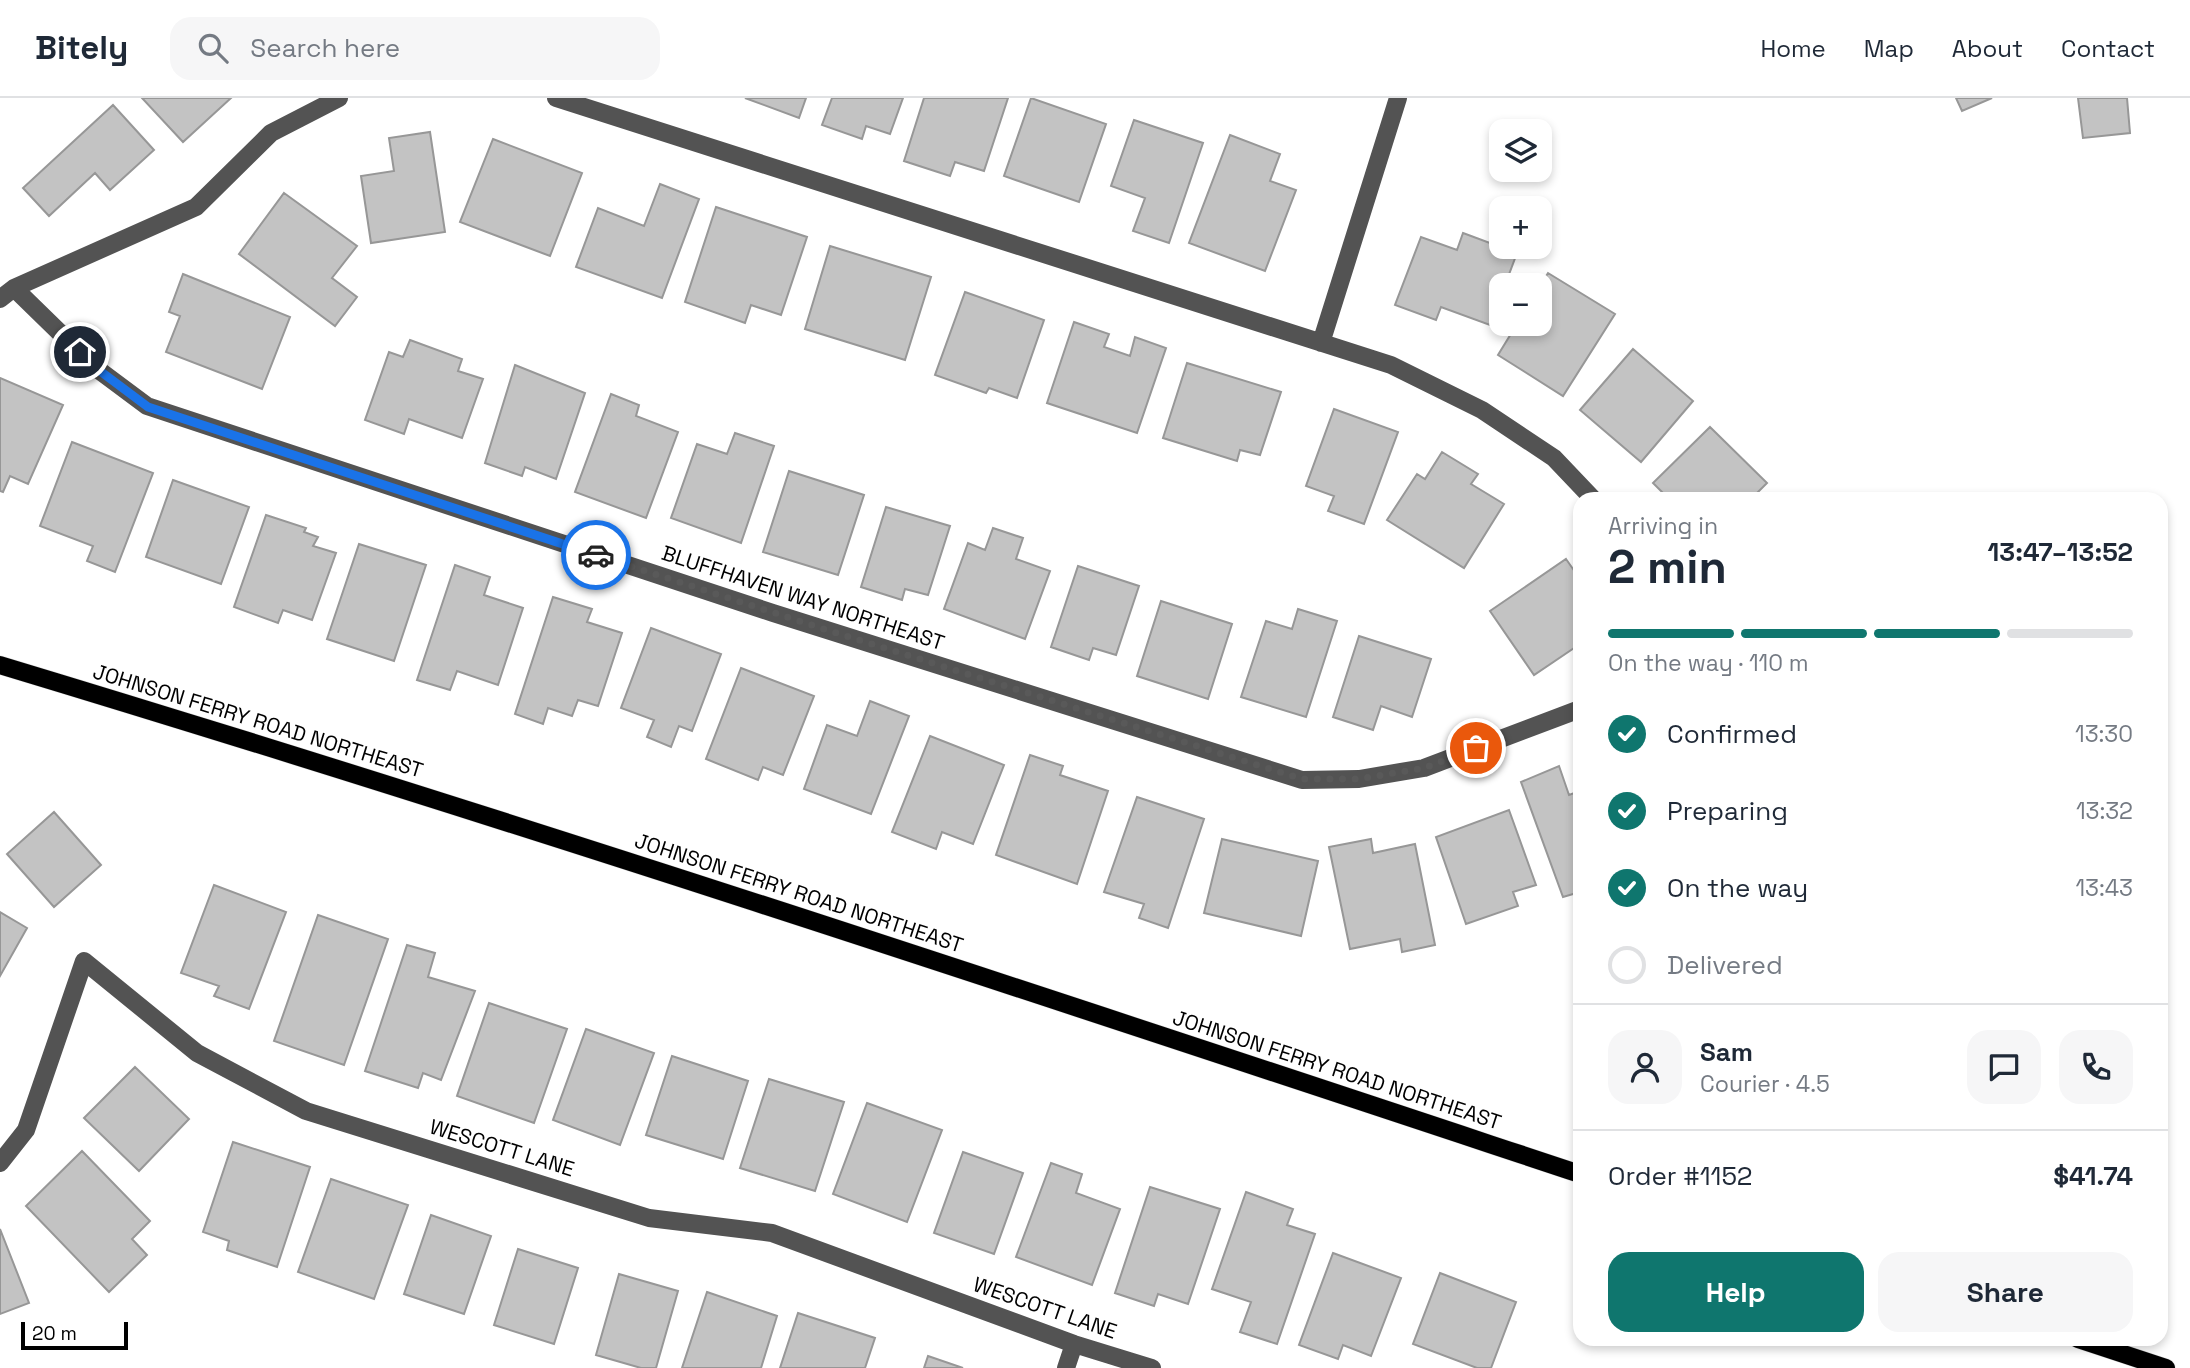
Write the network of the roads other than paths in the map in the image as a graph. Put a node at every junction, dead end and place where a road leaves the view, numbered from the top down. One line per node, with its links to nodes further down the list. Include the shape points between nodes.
1 (339, 98): 4 (street, BLUFFHAVEN WAY NORTHEAST, via 271,133 196,207)
2 (556, 98): 5 (street)
3 (1398, 98): 5 (street)
4 (7, 294): 8 (street, BLUFFHAVEN WAY NORTHEAST, via 148,407 773,613 1302,779 1359,779 1424,768)
5 (1321, 344): 6 (street, via 1391,365 1482,410 1554,458)
6 (1586, 492)
7 (0, 665): 10 (main road, JOHNSON FERRY ROAD NORTHEAST, via 773,907)
8 (1573, 712)
9 (0, 1163): 11 (street, WESCOTT LANE, via 26,1130 84,961 197,1053 306,1111 649,1217 772,1233)
10 (1573, 1172)
11 (1074, 1344): 13 (street); 14 (street, WESCOTT LANE)
12 (2099, 1346): 15 (main road)
13 (1066, 1368)
14 (1152, 1368)
15 (2166, 1368)

